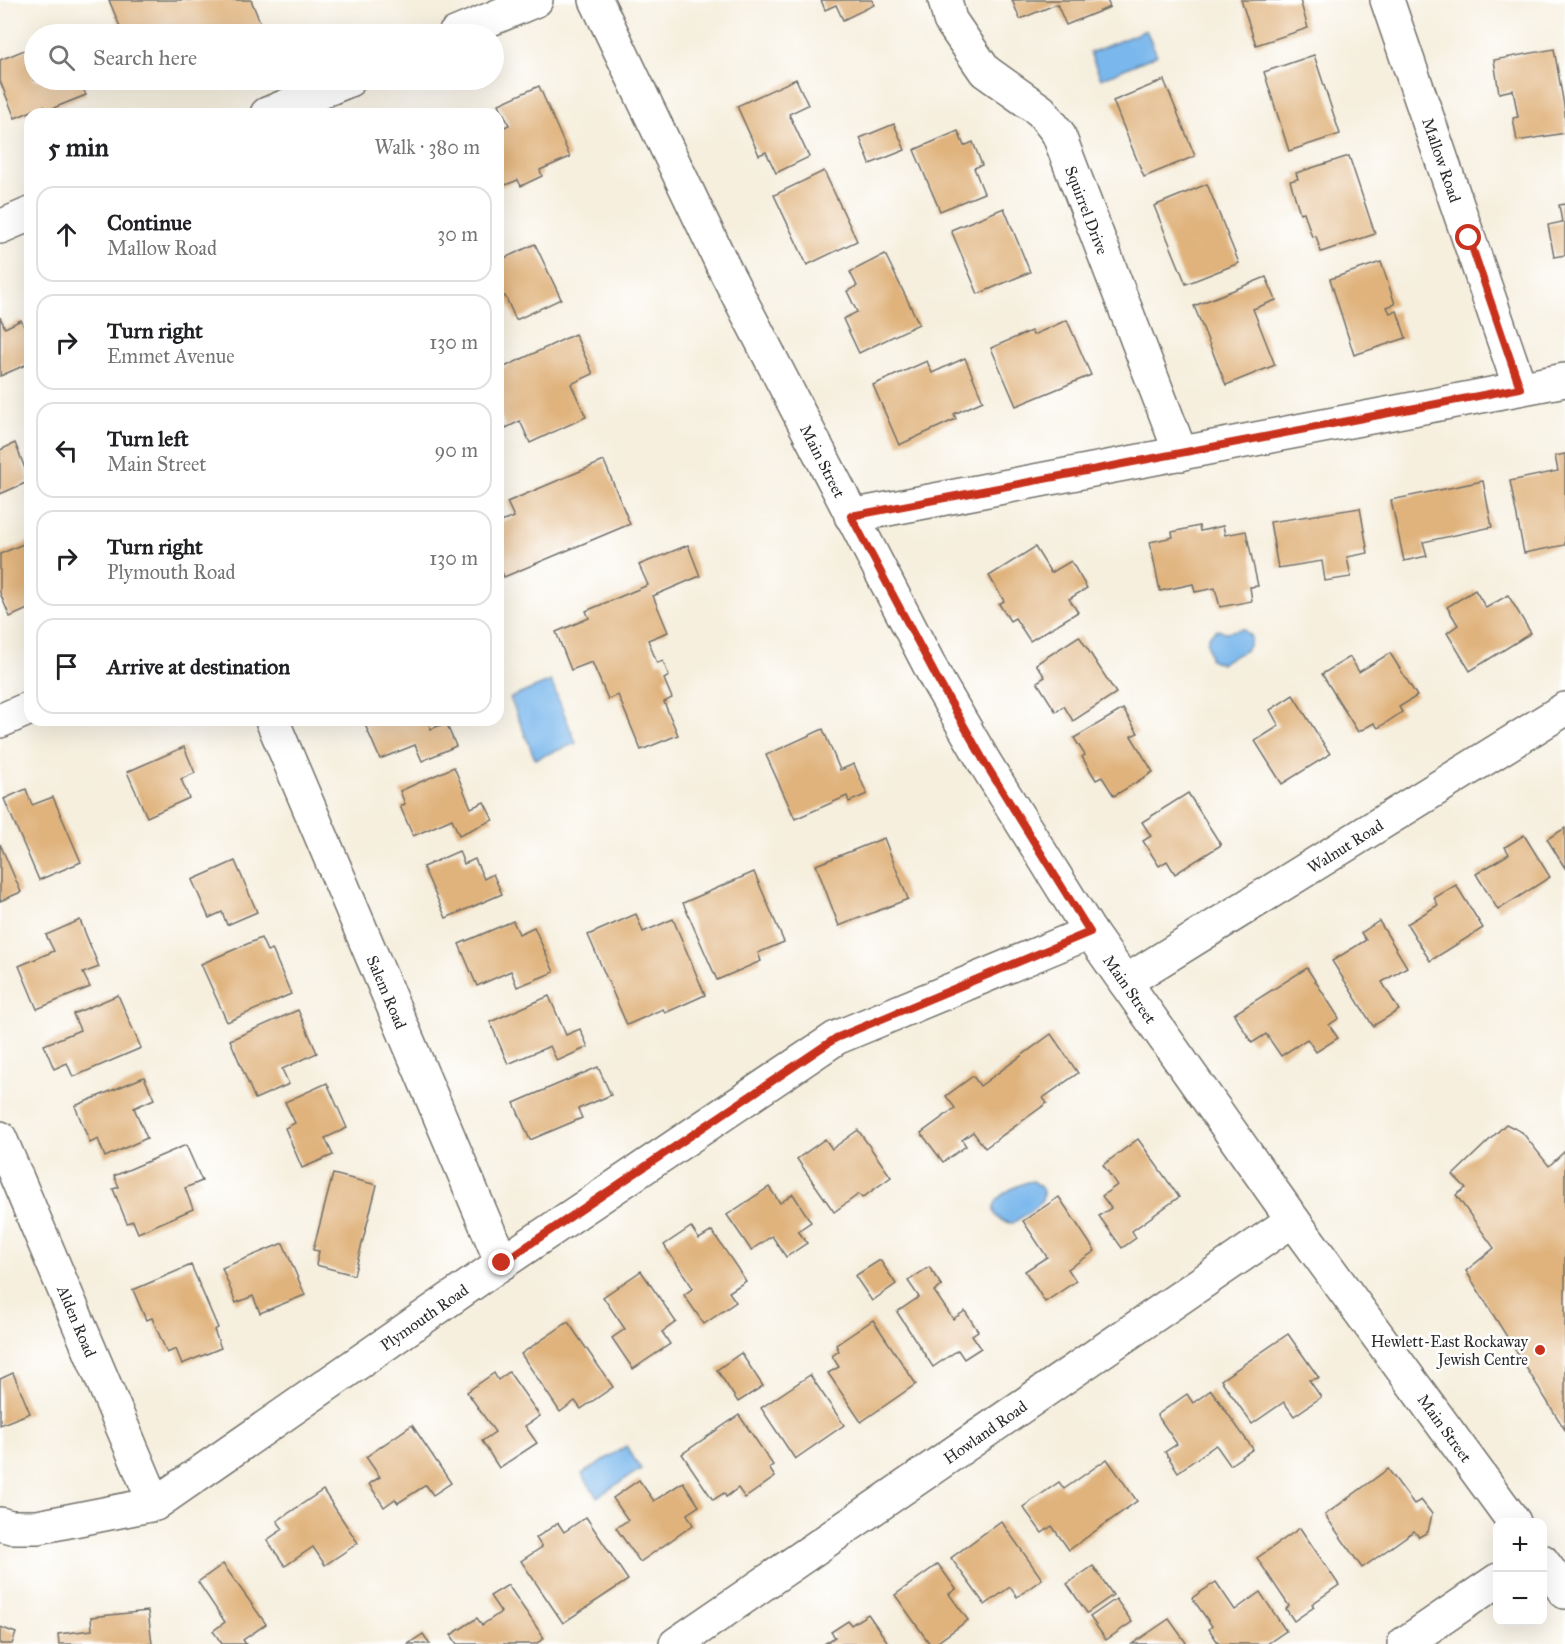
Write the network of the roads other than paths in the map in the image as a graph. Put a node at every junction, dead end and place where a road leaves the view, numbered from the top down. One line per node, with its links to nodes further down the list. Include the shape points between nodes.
1 (536, 0): 5 (street)
2 (596, 0): 13 (street, Main Street, via 723,266)
3 (945, 0): 12 (street, Squirrel Drive, via 950,20 985,71 1041,111 1058,133)
4 (1387, 0): 11 (street, Mallow Road)
5 (479, 24)
6 (324, 90): 7 (street)
7 (281, 108)
8 (24, 217): 9 (street)
9 (0, 227)
10 (1565, 381): 11 (street)
11 (1520, 388): 12 (street)
12 (1181, 454): 13 (street)
13 (851, 516): 18 (street, Main Street, via 985,763)
14 (1565, 709): 19 (street, Walnut Road)
15 (24, 711): 16 (street)
16 (0, 721)
17 (275, 726): 22 (street, Salem Road)
18 (1090, 932): 19 (street, Main Street); 22 (street, Plymouth Road, via 836,1038)
19 (1125, 982): 21 (street, Main Street)
20 (0, 1138): 23 (street, Alden Road)
21 (1293, 1220): 24 (street, Main Street); 29 (street, Howland Road)
22 (502, 1263): 23 (street, Plymouth Road)
23 (155, 1504): 25 (street, Plymouth Road, via 39,1527)
24 (1511, 1518)
25 (0, 1524)
26 (1547, 1568): 28 (street)
27 (1493, 1583): 30 (street)
28 (1565, 1592)
29 (676, 1644)
30 (1404, 1644)

